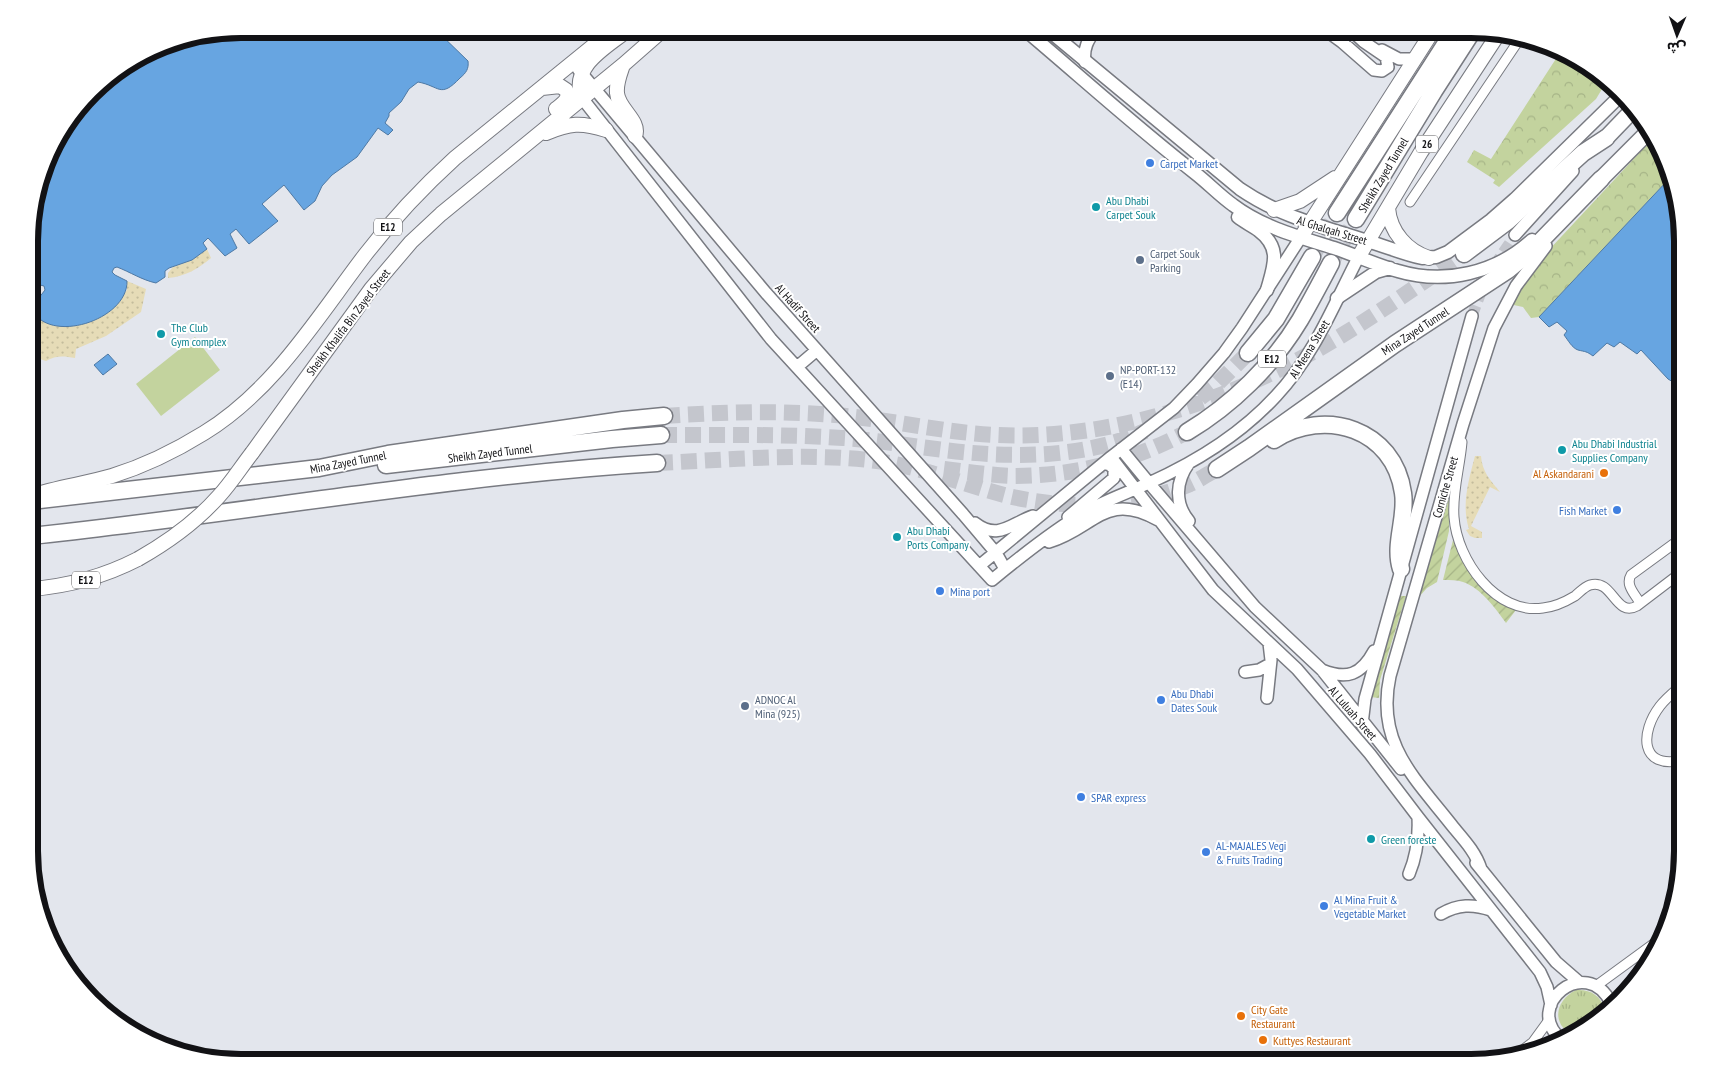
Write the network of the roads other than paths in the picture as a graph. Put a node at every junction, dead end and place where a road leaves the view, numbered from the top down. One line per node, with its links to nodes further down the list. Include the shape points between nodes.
1 (605, 38): 20 (main road, Sheikh Khalifa Bin Zayed Street / E12)
2 (618, 38): 20 (main road)
3 (654, 38): 19 (main road, Sheikh Khalifa Bin Zayed Street / E12)
4 (1035, 38): 36 (main road, Al Ghalqah Street)
5 (1058, 38): 18 (main road, Al Ghalqah Street)
6 (1090, 38): 18 (street, via 1084,50)
7 (1336, 38): 15 (street)
8 (1345, 38): 15 (street)
9 (1359, 38): 15 (street, via 1386,57 1386,69 1374,70)
10 (1363, 38): 17 (street, via 1395,58)
11 (1428, 38): 17 (main road)
12 (1449, 38): 39 (highway, Sheikh Zayed Tunnel)
13 (1468, 38): 40 (highway, Sheikh Zayed Tunnel)
14 (1495, 39): 37 (main road, Al Meena Street / 26)
15 (1342, 42)
16 (1516, 42): 35 (street)
17 (1415, 59): 32 (main road)
18 (1085, 62): 38 (main road, Al Ghalqah Street, via 1240,189)
19 (623, 66): 22 (main road, Sheikh Khalifa Bin Zayed Street / E12); 28 (main road, via 617,94 620,105 635,125)
20 (577, 68): 21 (main road, Sheikh Khalifa Bin Zayed Street / E12); 22 (street, Al Hadif Street); 23 (main road)
21 (542, 88): 33 (main road, via 563,87 568,97 504,152); 69 (main road, Sheikh Khalifa Bin Zayed Street / E12, via 431,181 366,254 282,364 256,393 229,415 185,444 137,467)
22 (594, 88): 23 (main road, Sheikh Khalifa Bin Zayed Street / E12); 28 (street, Al Hadif Street)
23 (582, 98): 26 (street); 29 (main road, Sheikh Khalifa Bin Zayed Street / E12)
24 (1617, 99): 48 (main road, via 1503,210 1448,252)
25 (1629, 114): 30 (highway)
26 (606, 130): 29 (main road, via 570,124); 56 (street, via 745,308)
27 (1645, 135): 34 (highway)
28 (634, 136): 54 (street, Al Hadif Street, via 721,242)
29 (534, 138): 33 (main road, Sheikh Khalifa Bin Zayed Street / E12)
30 (1606, 138): 42 (street); 45 (highway, via 1583,153 1508,221)
31 (1648, 140): 58 (street, Corniche Street, via 1545,246 1516,286 1494,328)
32 (1345, 169): 38 (main road, via 1300,201); 41 (main road)
33 (488, 175): 84 (main road, Sheikh Khalifa Bin Zayed Street / E12, bridge, via 425,228 384,272 220,496 202,514 160,546 117,570)
34 (1601, 179): 50 (main road, Al Ghalqah Street, via 1529,243 1488,268 1442,276); 82 (highway, Mina Zayed Tunnel, via 1508,270 1395,344 1217,469 1235,465 1279,437 1302,428 1337,426 1364,434 1385,451 1400,478 1404,504 1398,551)
35 (1410, 202)
36 (1233, 205): 43 (main road, Al Ghalqah Street); 51 (main road, via 1238,217 1263,234 1274,250 1275,259)
37 (1388, 208): 44 (main road, Al Meena Street / 26); 48 (main road, via 1392,226 1404,242)
38 (1274, 210): 41 (main road, Al Ghalqah Street)
39 (1337, 213)
40 (1356, 219)
41 (1305, 222): 43 (main road); 44 (main road, Al Ghalqah Street)
42 (1515, 235)
43 (1296, 236): 47 (main road, Al Ghalqah Street); 51 (street)
44 (1372, 242): 47 (main road, Al Meena Street / 26); 48 (main road, Al Ghalqah Street)
45 (1464, 254)
46 (1312, 257): 55 (highway, E12, via 1276,319)
47 (1364, 258): 50 (main road, Al Ghalqah Street); 52 (street, Al Meena Street / 26)
48 (1429, 258)
49 (1331, 263): 59 (highway, E12, via 1300,320 1274,356 1228,402)
50 (1390, 268): 52 (main road, via 1376,272)
51 (1267, 290): 61 (street, via 1224,353 1198,384 1174,408)
52 (1337, 298): 64 (street, Al Meena Street / 26, via 1309,354 1277,396 1238,431)
53 (1472, 316): 82 (street, Corniche Street)
54 (817, 350): 56 (street); 71 (street, Al Hadif Street)
55 (1248, 353)
56 (797, 367): 80 (street)
57 (664, 416): 66 (highway, Mina Zayed Tunnel, via 388,454)
58 (1463, 424): 85 (street, via 1454,519 1471,566 1488,587 1511,604 1525,608 1559,604 1589,585 1598,584 1626,608 1634,608); 97 (street, Corniche Street, via 1390,676 1387,709 1391,736 1400,757 1472,850)
59 (1187, 432)
60 (661, 435): 66 (highway, Sheikh Zayed Tunnel, via 368,468)
61 (1121, 449): 62 (street); 67 (street, Al Luluah Street)
62 (1111, 457): 65 (street); 68 (street, Al Luluah Street)
63 (658, 463): 75 (highway, via 486,478)
64 (1189, 463): 67 (street, Al Meena Street / 26); 76 (street, via 1180,478 1179,494 1182,512)
65 (1101, 465): 72 (street); 74 (street, via 1112,467 1114,478 1077,508)
66 (319, 468): 70 (highway, Mina Zayed Tunnel)
67 (1149, 483): 68 (street, Al Meena Street / 26); 76 (street, Al Luluah Street)
68 (1136, 489): 73 (street, Al Luluah Street); 74 (street, Al Meena Street, via 1096,507)
69 (38, 494)
70 (38, 500)
71 (963, 514): 72 (street, via 983,529 994,531 1010,528); 79 (street, Al Hadif Street)
72 (1042, 514): 79 (street)
73 (1162, 522): 77 (street, via 1137,510 1119,509); 87 (street, Al Luluah Street, via 1213,590)
74 (1056, 532): 77 (street, Al Meena Street)
75 (38, 535)
76 (1198, 541): 89 (street, Al Luluah Street, via 1255,606)
77 (1040, 544): 81 (street, Al Meena Street)
78 (1674, 544): 85 (street, via 1629,578 1630,587)
79 (996, 553): 80 (street); 81 (street, Al Hadif Street)
80 (979, 566): 81 (street, Al Meena Street, via 992,580)
81 (1005, 569)
82 (1401, 569): 86 (street, Corniche Street)
83 (1674, 577): 85 (street)
84 (38, 588)
85 (1640, 603)
86 (1381, 639): 89 (street, via 1365,665 1354,673 1339,675); 93 (street, Corniche Street)
87 (1269, 643): 88 (street); 94 (street, Al Luluah Street, via 1297,669)
88 (1270, 664): 90 (street); 92 (street)
89 (1322, 670): 93 (street, Al Luluah Street)
90 (1245, 672)
91 (1674, 691): 95 (street, via 1656,711 1647,742 1649,751 1659,761)
92 (1267, 698)
93 (1362, 721): 94 (street, Corniche Street); 97 (street, Al Luluah Street)
94 (1370, 754): 96 (street, Al Luluah Street)
95 (1674, 762)
96 (1418, 817): 98 (street, via 1418,842); 99 (street, Al Luluah Street)
97 (1481, 869): 102 (street, Al Luluah Street, via 1556,962)
98 (1409, 874)
99 (1491, 910): 100 (street, via 1465,905); 105 (street, Al Luluah Street, via 1540,972)
100 (1441, 914)
101 (1651, 946): 103 (street)
102 (1579, 982): 103 (street); 105 (street, via 1561,989)
103 (1596, 986): 104 (street)
104 (1609, 1000)
105 (1550, 1005): 106 (street, Al Luluah Street)
106 (1550, 1020): 107 (street); 108 (street)
107 (1558, 1035)
108 (1526, 1047)

